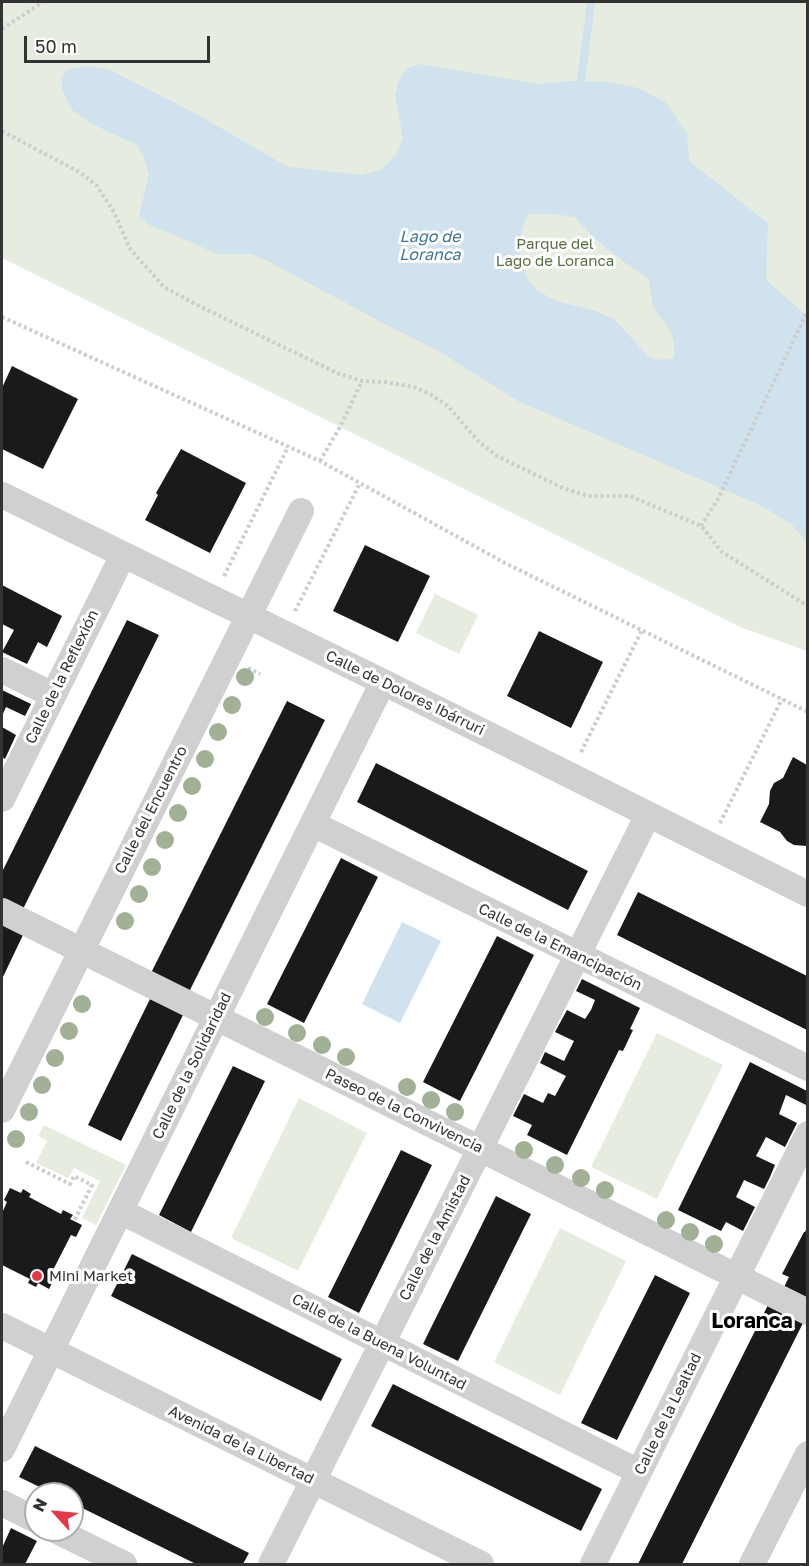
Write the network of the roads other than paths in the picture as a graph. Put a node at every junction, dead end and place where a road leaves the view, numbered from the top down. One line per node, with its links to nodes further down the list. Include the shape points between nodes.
1 (2, 495): 3 (street, Calle de Dolores Ibárruri)
2 (301, 511): 4 (street, Calle del Encuentro)
3 (123, 555): 4 (street, Calle de Dolores Ibárruri); 7 (street, Calle de la Reflexión)
4 (248, 617): 6 (street, Calle de Dolores Ibárruri); 13 (street, Calle del Encuentro)
5 (2, 669): 7 (street)
6 (383, 682): 9 (street, Calle de Dolores Ibárruri); 10 (street, Calle de la Solidaridad)
7 (53, 695): 8 (street, Calle de la Reflexión)
8 (2, 799)
9 (648, 815): 11 (street, Calle de Dolores Ibárruri); 14 (street, Calle de la Amistad)
10 (313, 824): 14 (street, Calle de la Emancipación); 15 (street, Calle de la Solidaridad)
11 (807, 894)
12 (2, 911): 13 (street, Paseo de la Convivencia)
13 (81, 950): 15 (street, Paseo de la Convivencia); 17 (street, Calle del Encuentro)
14 (577, 956): 16 (street, Calle de la Emancipación); 19 (street, Calle de la Amistad)
15 (216, 1018): 19 (street, Paseo de la Convivencia); 20 (street, Calle de la Solidaridad)
16 (807, 1068)
17 (2, 1110)
18 (807, 1134): 21 (street, Calle de la Lealtad)
19 (480, 1149): 21 (street, Paseo de la Convivencia); 24 (street, Calle de la Amistad)
20 (120, 1211): 24 (street, Calle de la Buena Voluntad); 25 (street, Calle de la Solidaridad)
21 (736, 1277): 22 (street, Paseo de la Convivencia); 28 (street, Calle de la Lealtad)
22 (807, 1312)
23 (2, 1326): 25 (street, Avenida de la Libertad)
24 (382, 1343): 28 (street, Calle de la Buena Voluntad); 29 (street, Calle de la Amistad)
25 (51, 1351): 26 (street, Calle de la Solidaridad); 29 (street, Avenida de la Libertad)
26 (2, 1449)
27 (807, 1454): 30 (street)
28 (639, 1472): 37 (street, Calle de la Lealtad)
29 (313, 1481): 35 (street, Calle de la Amistad); 36 (street, Avenida de la Libertad)
30 (801, 1484): 38 (street)
31 (2, 1503): 32 (street)
32 (24, 1514)
33 (79, 1542): 34 (street)
34 (124, 1564)
35 (271, 1564)
36 (481, 1564)
37 (593, 1564)
38 (752, 1564)

